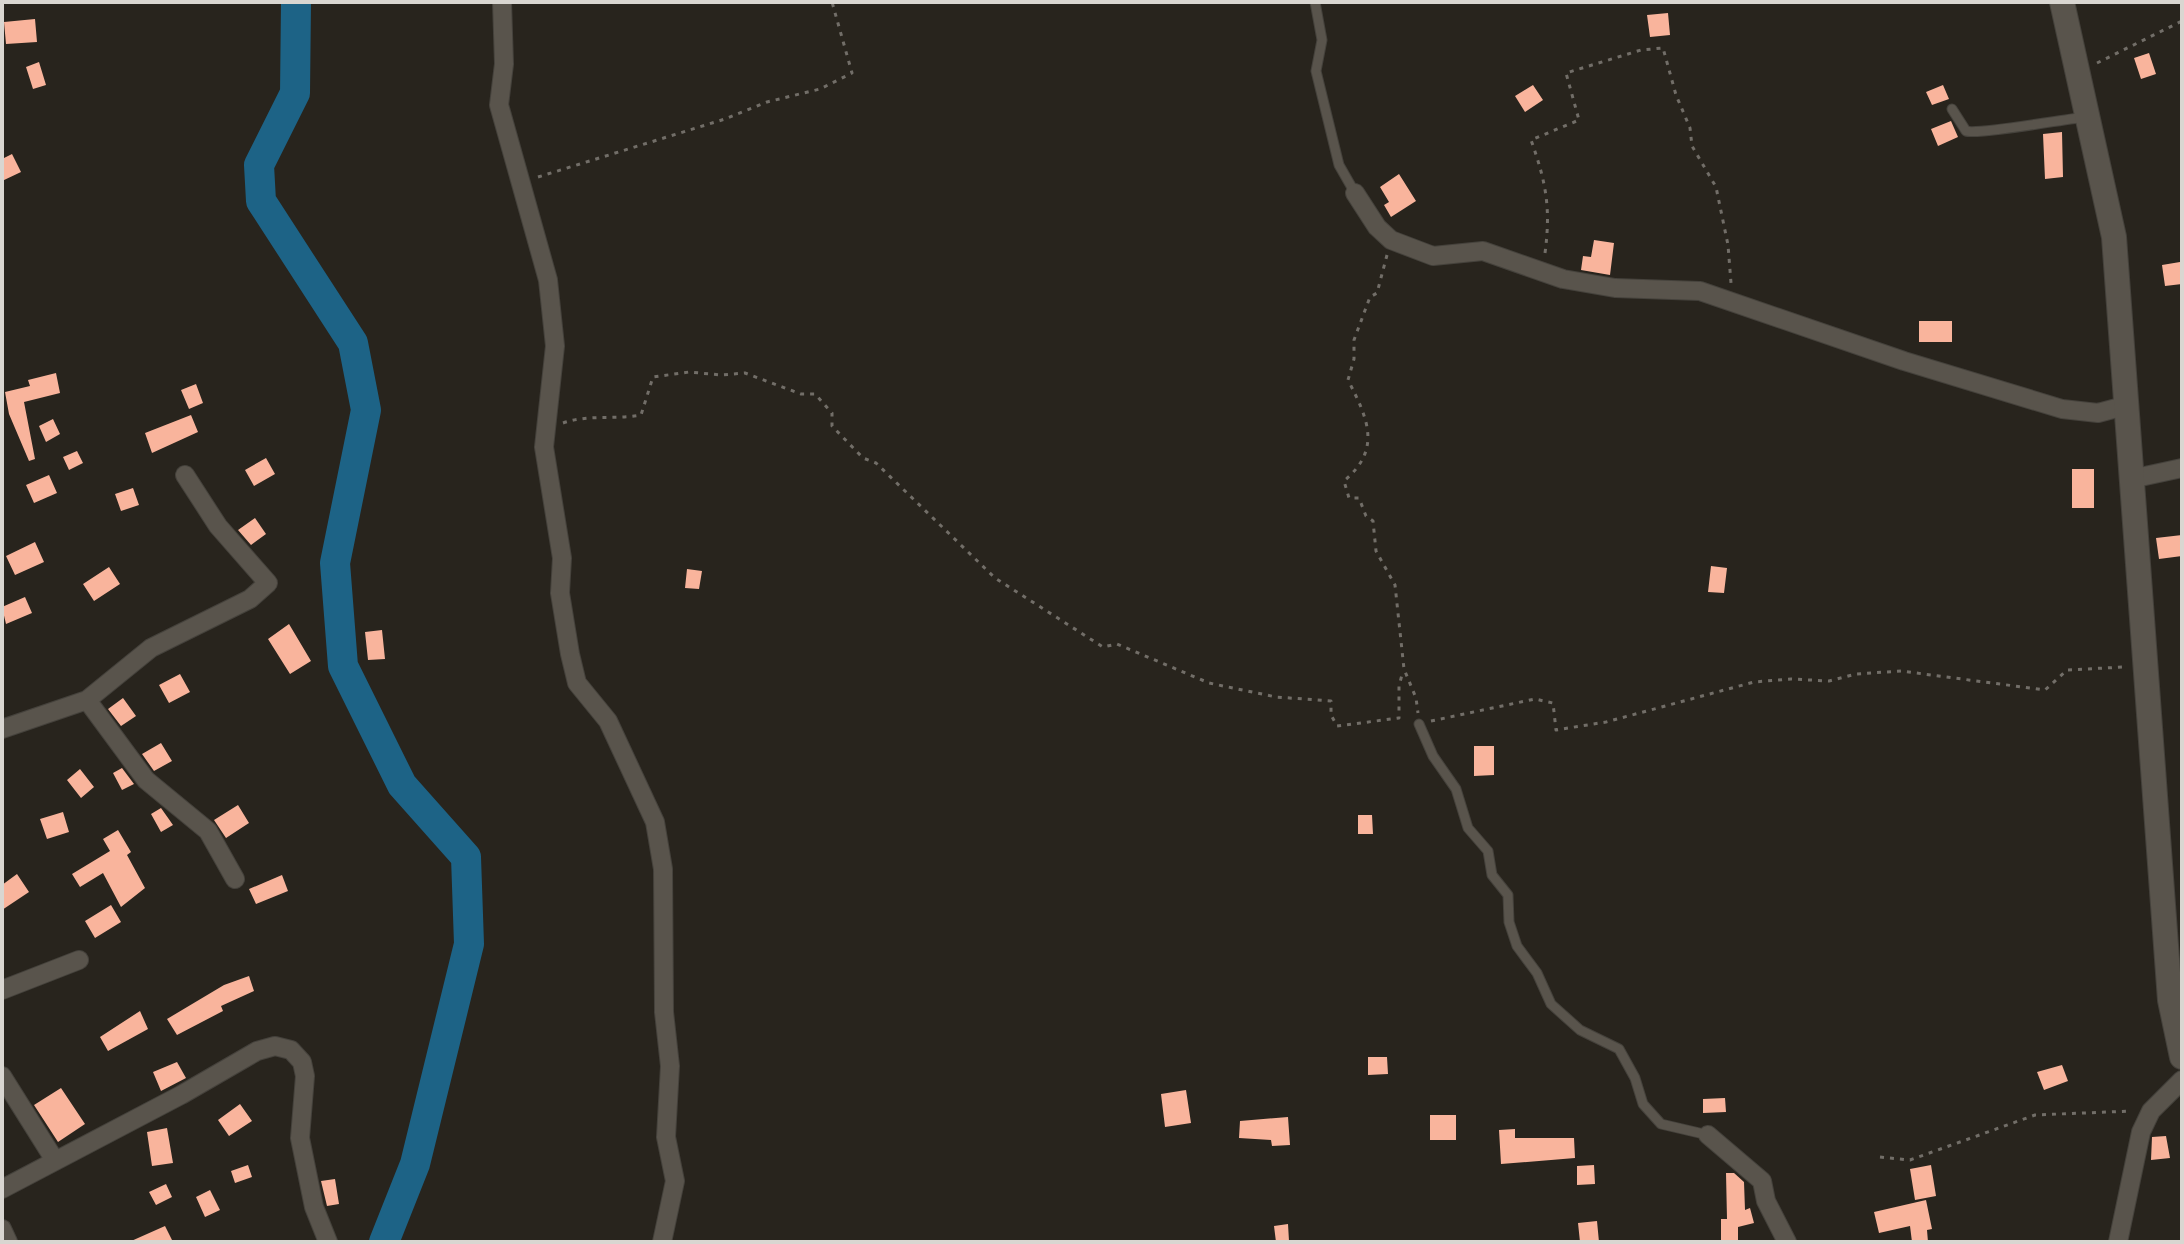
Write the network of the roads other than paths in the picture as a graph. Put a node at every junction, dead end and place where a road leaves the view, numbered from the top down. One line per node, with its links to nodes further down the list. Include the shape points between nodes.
1 (502, 2): 26 (street, via 499,105 548,280 555,346 545,464 562,558 560,593 577,683 608,721 655,822 663,869 664,1012 670,1066 666,1137 675,1181)
2 (1315, 2): 6 (lane, via 1322,40 1316,71 1339,165)
3 (2062, 2): 5 (street)
4 (1952, 109): 5 (lane, via 1966,131 1980,134)
5 (2086, 117): 7 (street, via 2114,237)
6 (1355, 193): 7 (street, via 1391,240 1433,256 1483,251 1615,288 1700,291 2062,409 2098,413)
7 (2128, 405): 10 (street)
8 (2182, 468): 10 (street)
9 (185, 475): 11 (street, via 218,526 268,583 250,599 151,648)
10 (2131, 479): 17 (street, via 2170,1000)
11 (87, 700): 13 (street); 14 (street, via 146,780 208,831)
12 (1419, 724): 20 (lane, via 1456,789 1468,828 1488,851 1492,875 1508,895 1517,946 1551,1004 1580,1030 1619,1049 1643,1104 1661,1124)
13 (2, 729)
14 (235, 879)
15 (79, 960): 16 (street)
16 (2, 990)
17 (2180, 1041)
18 (2, 1076): 21 (street)
19 (2182, 1080): 28 (street, via 2151,1111 2141,1132)
20 (1708, 1135): 27 (street, via 1762,1181)
21 (54, 1159): 22 (street); 25 (street, via 257,1051 275,1046 291,1050 305,1076 300,1138 314,1207)
22 (2, 1189)
23 (2, 1229): 24 (street)
24 (8, 1242)
25 (328, 1242)
26 (662, 1242)
27 (1787, 1242)
28 (2118, 1242)

